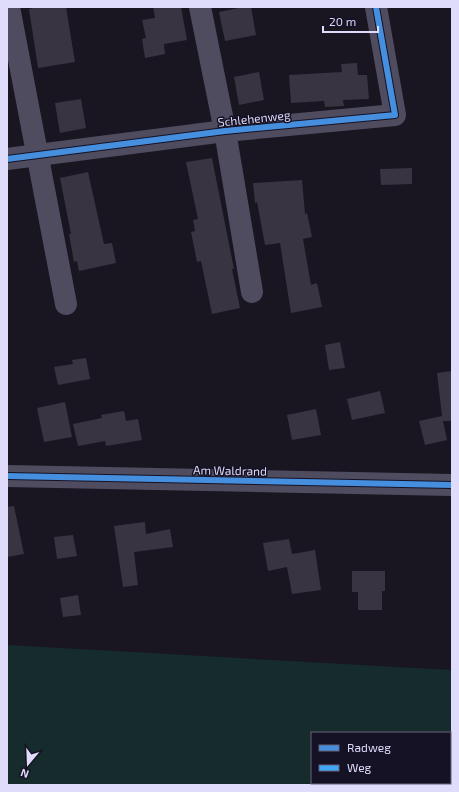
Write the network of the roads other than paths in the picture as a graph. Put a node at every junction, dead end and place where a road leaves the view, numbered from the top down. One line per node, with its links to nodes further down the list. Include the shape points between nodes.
1 (9, 7): 5 (street)
2 (200, 7): 4 (street, Schlehenweg)
3 (376, 7): 4 (street, Schlehenweg, via 395,115)
4 (225, 131): 5 (street, Schlehenweg); 7 (street, Schlehenweg)
5 (38, 156): 6 (street, Schlehenweg); 8 (street)
6 (7, 159)
7 (252, 292)
8 (66, 304)
9 (7, 476): 10 (street, Am Waldrand)
10 (452, 485)

